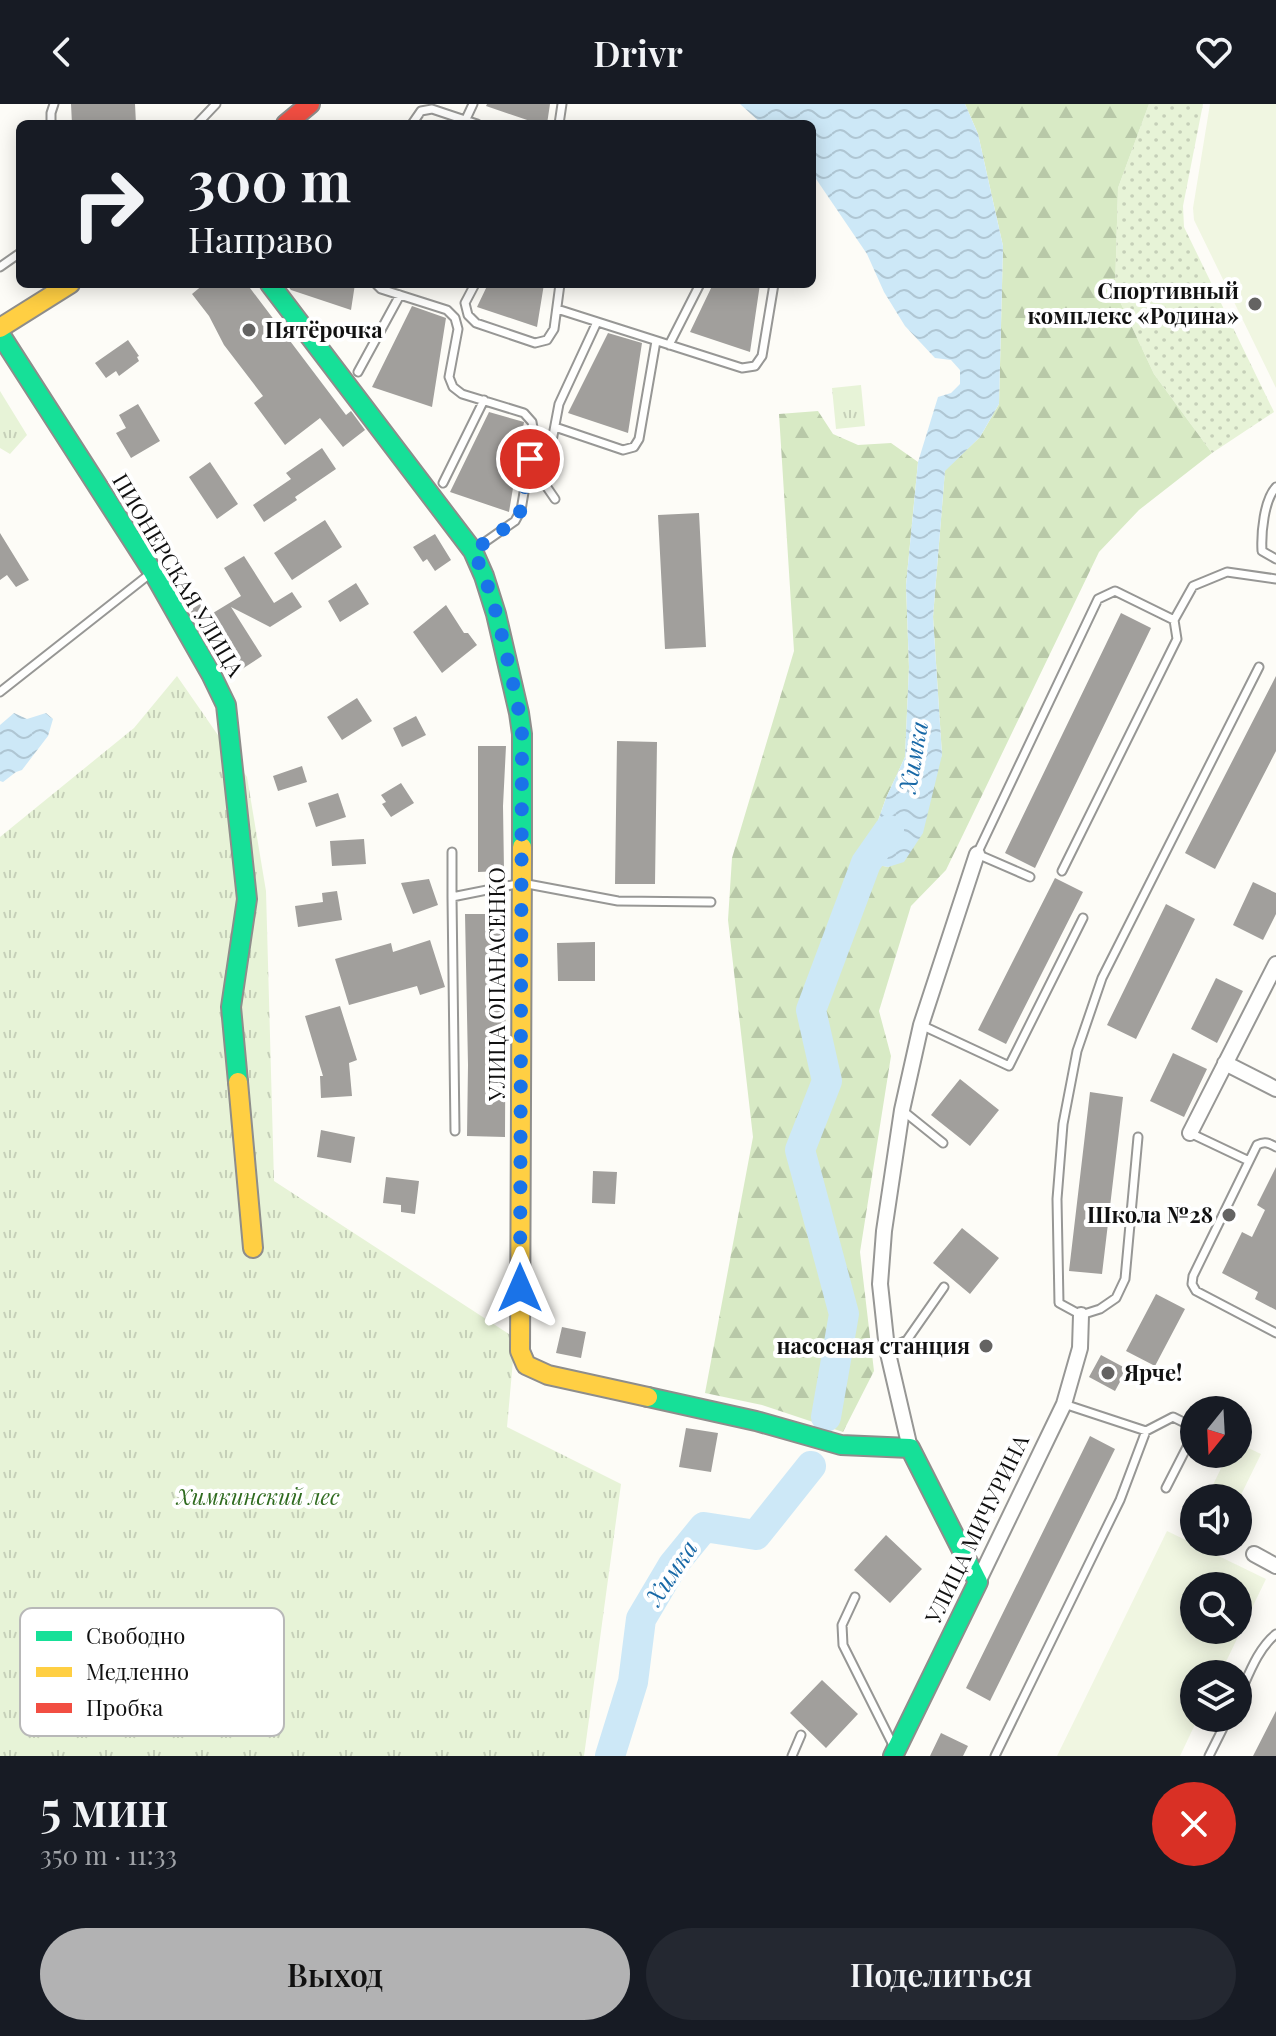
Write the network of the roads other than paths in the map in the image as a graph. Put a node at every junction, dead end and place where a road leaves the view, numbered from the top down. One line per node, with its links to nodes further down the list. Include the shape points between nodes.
1 (216, 104): 5 (lane)
2 (310, 104): 6 (street)
3 (473, 104): 4 (lane)
4 (466, 119): 7 (lane, via 432,109 421,111)
5 (201, 120)
6 (291, 120)
7 (415, 120)
8 (64, 288): 18 (street)
9 (276, 288): 27 (street, УЛИЦА ОПАНАСЕНКО)
10 (380, 288): 15 (lane)
11 (473, 288): 16 (lane, via 465,303 476,323 535,343 547,340)
12 (560, 288): 16 (lane)
13 (698, 288): 20 (lane)
14 (773, 288): 20 (lane, via 762,356 755,366 742,368)
15 (400, 295): 21 (lane); 22 (lane, via 447,310 455,318 458,329 449,377 462,394)
16 (557, 309): 17 (lane)
17 (597, 322): 19 (lane); 23 (lane, via 559,404)
18 (0, 331): 29 (street, ПИОНЕРСКАЯ УЛИЦА)
19 (656, 341): 20 (lane); 23 (lane, via 634,447 623,450)
20 (669, 345)
21 (358, 372)
22 (484, 400): 24 (lane); 27 (lane, via 524,413 534,434 521,510 515,521)
23 (555, 427): 26 (lane, via 544,483)
24 (443, 483)
25 (1276, 487): 28 (lane, via 1269,497 1261,540 1262,551)
26 (555, 499)
27 (473, 551): 38 (street, УЛИЦА ОПАНАСЕНКО, via 501,630 519,708)
28 (1276, 559)
29 (153, 572): 33 (lane); 53 (street, ПИОНЕРСКАЯ УЛИЦА, via 226,705 247,899 231,1007)
30 (1276, 579): 31 (lane, via 1227,572 1193,586)
31 (1174, 620): 35 (lane, via 1115,591 1098,599); 36 (lane, via 1177,639)
32 (1259, 667): 55 (lane, via 1102,978 1077,1051 1063,1124 1057,1199 1059,1303)
33 (0, 692)
34 (452, 852): 39 (lane)
35 (977, 854): 37 (lane); 43 (street)
36 (1062, 871)
37 (1030, 877)
38 (522, 883): 39 (lane); 40 (lane, via 618,901); 60 (street, УЛИЦА ОПАНАСЕНКО, via 520,1351 526,1365 548,1375 841,1445)
39 (452, 897): 47 (lane)
40 (711, 902)
41 (1083, 918): 43 (lane, via 1009,1066)
42 (1276, 964): 44 (street)
43 (921, 1025): 46 (street)
44 (1225, 1063): 45 (street); 48 (street)
45 (1276, 1089)
46 (902, 1110): 50 (lane); 57 (street, via 880,1284)
47 (455, 1131)
48 (1190, 1133): 52 (lane)
49 (1138, 1137): 55 (lane, via 1125,1279 1116,1298)
50 (943, 1143)
51 (1276, 1147): 52 (lane, via 1262,1142)
52 (1249, 1161): 56 (lane, via 1192,1284 1196,1291)
53 (253, 1248)
54 (944, 1287): 57 (lane, via 907,1340)
55 (1081, 1315): 58 (street, УЛИЦА МИЧУРИНА, via 1080,1348)
56 (1276, 1333)
57 (887, 1349): 60 (street)
58 (1064, 1404): 59 (lane); 64 (street, УЛИЦА МИЧУРИНА)
59 (1146, 1431): 61 (lane, via 1173,1417 1187,1424 1191,1439); 72 (lane, via 1120,1500)
60 (910, 1448): 64 (street)
61 (1166, 1488)
62 (1254, 1554): 63 (street)
63 (1276, 1566)
64 (978, 1582): 70 (street, УЛИЦА МИЧУРИНА)
65 (855, 1597): 70 (lane, via 842,1625 843,1645)
66 (1276, 1634): 67 (lane)
67 (1252, 1670)
68 (1221, 1732): 73 (lane)
69 (801, 1735): 71 (lane)
70 (895, 1753)
71 (792, 1756)
72 (995, 1756)
73 (1209, 1756)

